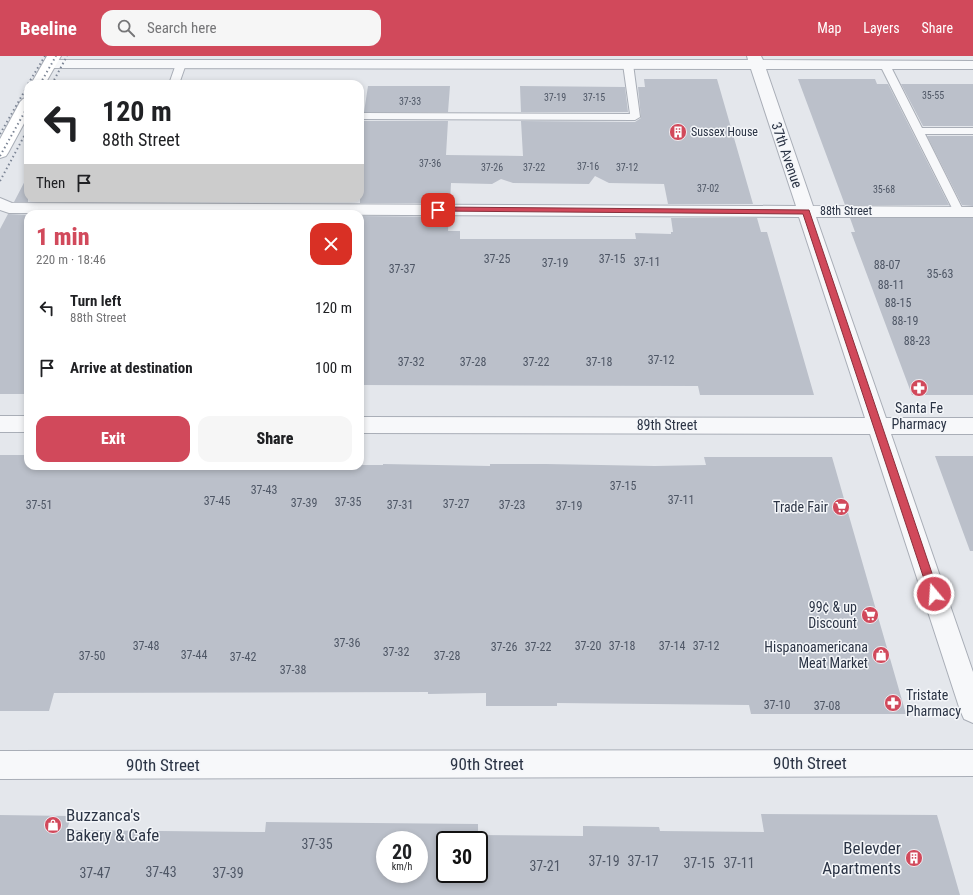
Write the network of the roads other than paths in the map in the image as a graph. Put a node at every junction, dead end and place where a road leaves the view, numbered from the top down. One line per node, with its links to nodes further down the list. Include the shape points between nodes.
1 (52, 60): 3 (street); 7 (main road)
2 (755, 60): 4 (street); 5 (street); 15 (street, 37th Avenue)
3 (181, 64): 4 (street); 8 (lane)
4 (628, 64): 10 (lane, via 634,117)
5 (885, 64): 6 (street); 11 (lane)
6 (973, 65)
7 (40, 80)
8 (175, 80)
9 (24, 109): 13 (main road)
10 (364, 116)
11 (918, 131): 12 (lane); 16 (lane)
12 (973, 131)
13 (0, 153)
14 (0, 203): 15 (street, 88th Street, via 9,208)
15 (806, 211): 16 (street, 88th Street); 20 (street, 37th Avenue)
16 (966, 212)
17 (0, 424): 18 (street)
18 (24, 424)
19 (364, 424): 20 (street, 89th Street)
20 (878, 425): 21 (street, 89th Street); 22 (street, 37th Avenue)
21 (973, 426)
22 (973, 710)
23 (973, 763): 24 (street, 90th Street)
24 (0, 765)

